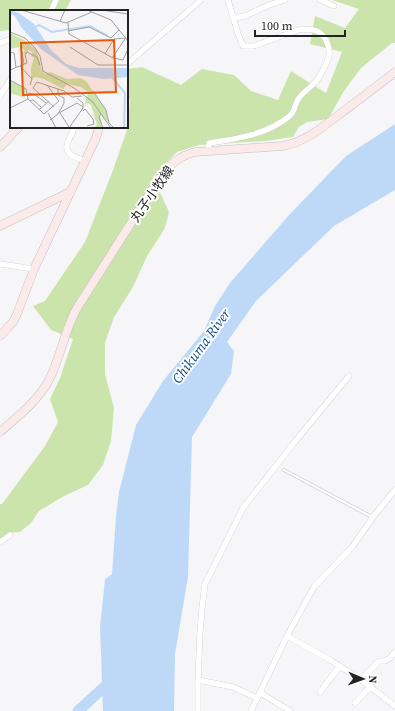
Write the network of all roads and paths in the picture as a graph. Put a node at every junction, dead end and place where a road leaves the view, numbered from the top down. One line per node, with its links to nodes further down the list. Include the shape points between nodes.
1 (56, 0): 7 (street)
2 (201, 0): 11 (street)
3 (228, 0): 8 (street)
4 (285, 0): 8 (street, via 245,16)
5 (320, 0): 6 (street)
6 (334, 6)
7 (51, 10)
8 (233, 18): 19 (street, via 243,46 254,46 301,29 308,29 320,33 324,38 329,46 329,57 319,78 299,98 288,118 257,133 209,143)
9 (10, 41): 10 (street)
10 (0, 43)
11 (128, 63)
12 (395, 72): 19 (street, 丸子小牧線, via 322,127 289,145)
13 (10, 80): 14 (street)
14 (0, 95)
15 (18, 128): 18 (street)
16 (74, 128): 20 (street, via 66,146 68,152)
17 (99, 128): 20 (street)
18 (0, 146)
19 (208, 150): 27 (street, 丸子小牧線, via 184,155 159,179 72,317 48,382 33,401)
20 (85, 161): 21 (street)
21 (70, 192): 22 (street); 24 (street)
22 (0, 226)
23 (0, 264): 24 (street)
24 (34, 268): 25 (street, via 17,314)
25 (0, 336)
26 (349, 376): 36 (street, via 243,508 205,584)
27 (0, 432)
28 (284, 470): 30 (lane)
29 (395, 490): 30 (street)
30 (373, 517): 33 (street, via 353,546 314,587)
31 (10, 535): 32 (street)
32 (0, 542)
33 (287, 636): 35 (street); 39 (street)
34 (395, 652): 37 (street, via 386,661 379,662)
35 (340, 666): 37 (street); 40 (street)
36 (198, 680): 41 (street, via 233,687); 44 (street)
37 (361, 680): 38 (street)
38 (371, 686): 42 (street); 43 (street)
39 (260, 692): 41 (street); 46 (street)
40 (320, 692)
41 (257, 698): 45 (street)
42 (355, 703)
43 (395, 706)
44 (198, 711)
45 (251, 711)
46 (290, 711)

